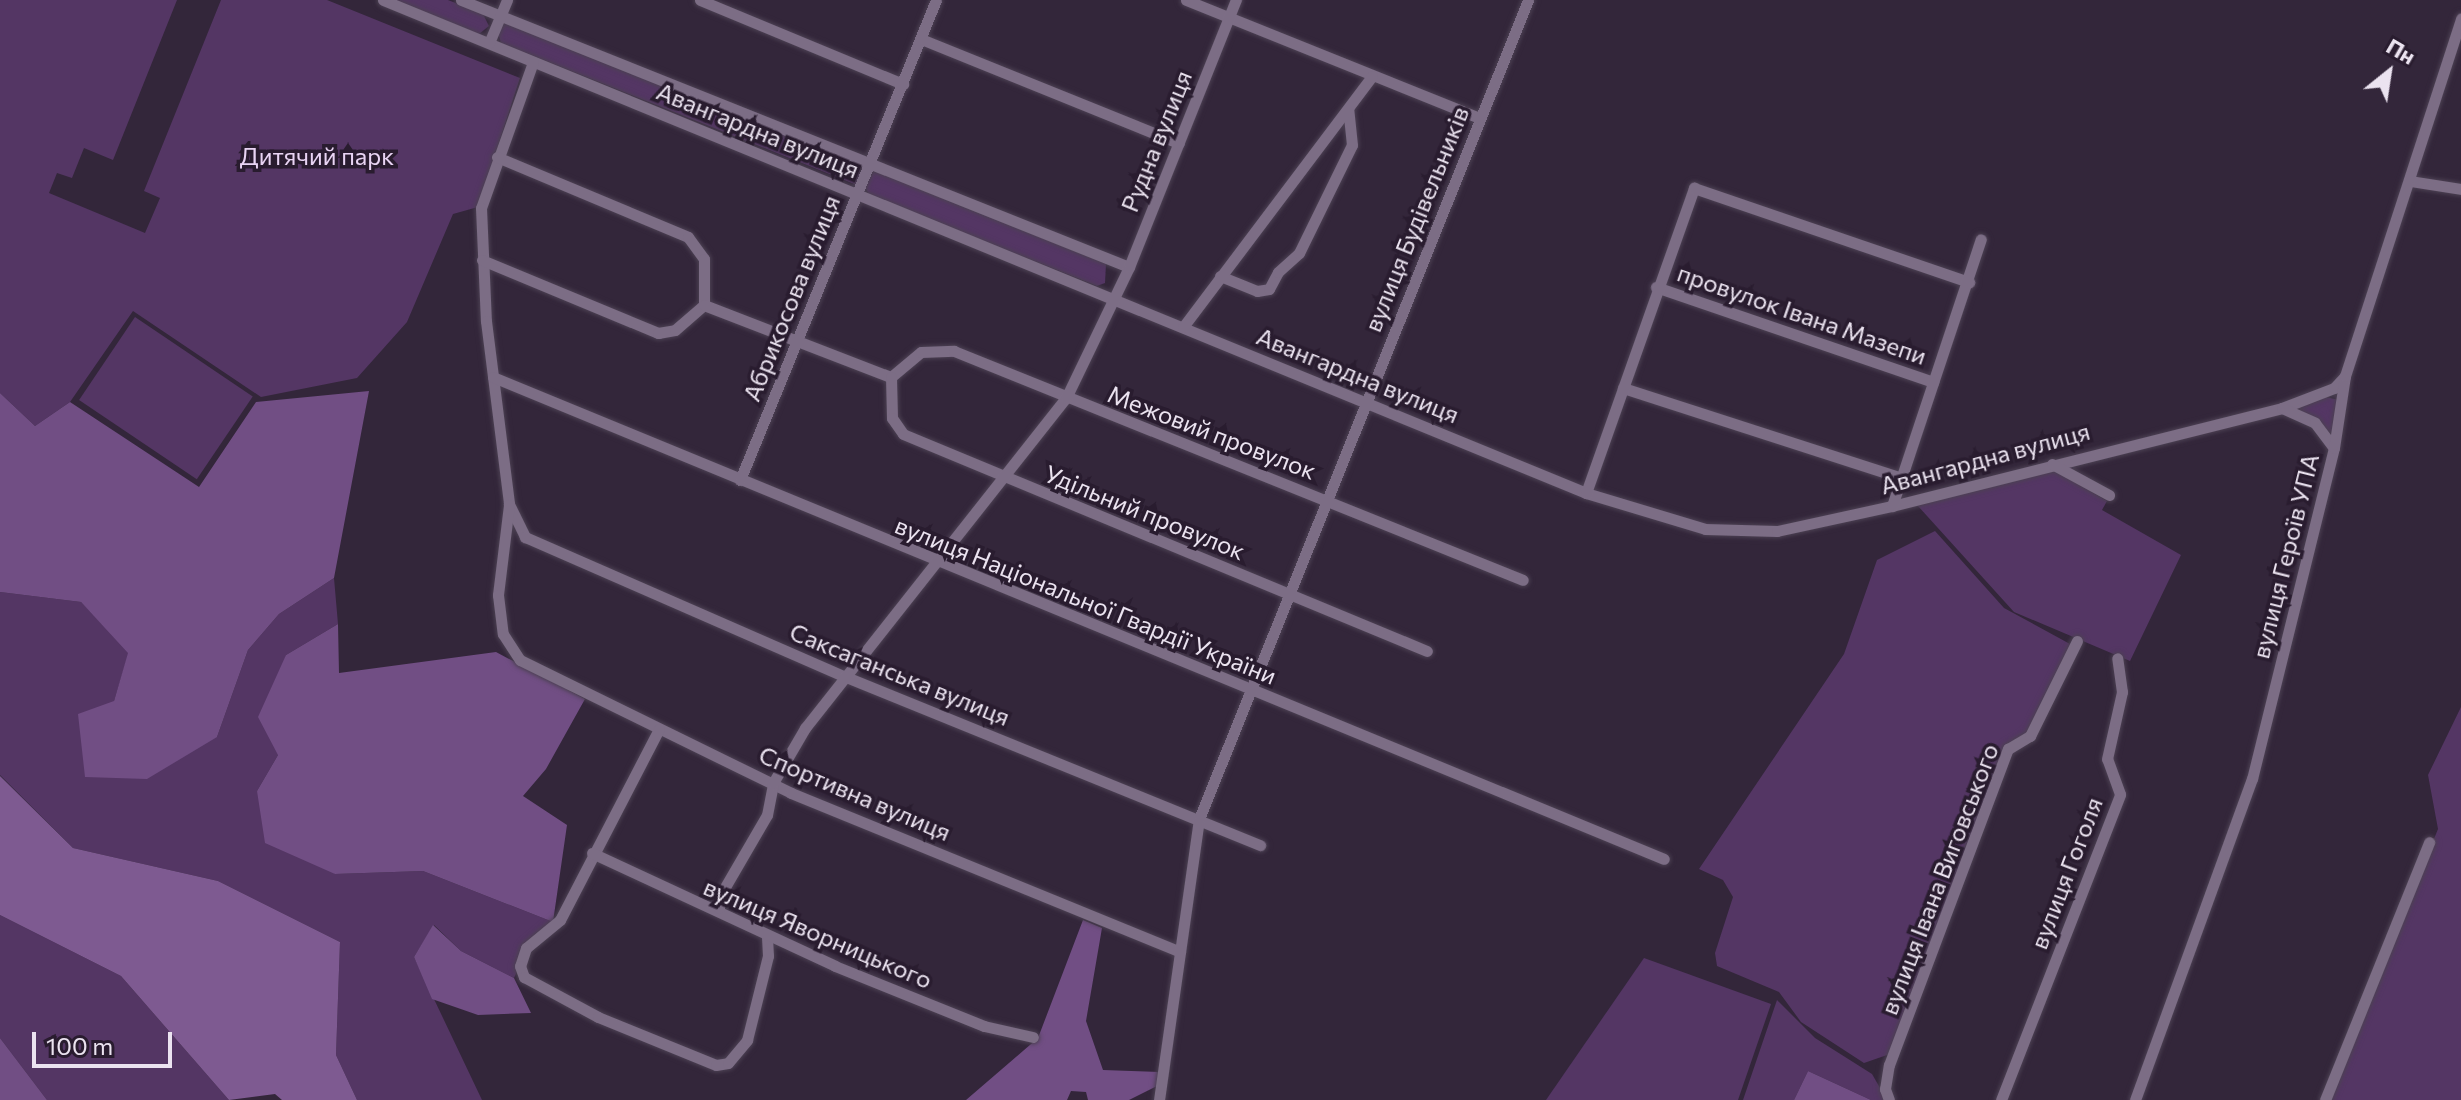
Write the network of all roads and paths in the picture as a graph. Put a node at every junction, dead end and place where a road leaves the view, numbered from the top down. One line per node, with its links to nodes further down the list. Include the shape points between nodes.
1 (383, 0): 13 (street, Авангардна вулиця)
2 (461, 0): 9 (street, Авангардна вулиця)
3 (507, 0): 9 (street)
4 (700, 0): 16 (street)
5 (936, 0): 12 (street, Абрикосова вулиця)
6 (1186, 0): 10 (street)
7 (1236, 0): 10 (street, Рудна вулиця)
8 (1528, 0): 18 (street, вулиця Будівельників)
9 (500, 16): 13 (street); 21 (street, Авангардна вулиця)
10 (1229, 17): 15 (street); 19 (street, Рудна вулиця)
11 (2461, 18): 22 (street, вулиця Героїв УПА)
12 (921, 39): 16 (street, Абрикосова вулиця); 19 (street)
13 (489, 43): 14 (street, Авангардна вулиця)
14 (533, 62): 20 (street); 24 (street, Авангардна вулиця)
15 (1372, 76): 17 (street); 18 (street)
16 (903, 84): 21 (street, Абрикосова вулиця)
17 (1348, 109): 28 (street); 28 (street, via 1352,145 1299,253 1269,289 1257,291)
18 (1479, 118): 41 (street, вулиця Будівельників)
19 (1179, 143): 27 (street, Рудна вулиця)
20 (497, 157): 26 (street, via 482,202); 32 (street, via 688,237 704,259)
21 (870, 163): 24 (street, Абрикосова вулиця); 27 (street, Авангардна вулиця)
22 (2410, 181): 23 (street); 35 (street, вулиця Героїв УПА)
23 (2461, 189)
24 (857, 195): 31 (street, Авангардна вулиця); 34 (street, Абрикосова вулиця)
25 (1981, 239): 29 (street)
26 (482, 260): 32 (street, via 658,333 675,330); 36 (street)
27 (1129, 267): 31 (street, Рудна вулиця)
28 (1220, 276): 33 (street)
29 (1969, 282): 30 (street, via 1694,188); 38 (street)
30 (1656, 287): 38 (street, провулок Івана Мазепи); 39 (street)
31 (1116, 299): 33 (street, Авангардна вулиця); 40 (street, Рудна вулиця)
32 (704, 305): 34 (street)
33 (1183, 327): 41 (street, Авангардна вулиця)
34 (797, 340): 37 (street); 47 (street, Абрикосова вулиця)
35 (2345, 376): 42 (street, Авангардна вулиця, via 2334,388); 43 (street, вулиця Героїв УПА)
36 (493, 377): 47 (street, вулиця Національної Гвардії України); 51 (street)
37 (891, 377): 40 (street, Межовий провулок, via 921,352 939,348); 46 (street, Удільний провулок, via 892,418 903,434)
38 (1933, 382): 45 (street)
39 (1623, 388): 45 (street); 48 (street)
40 (1066, 398): 46 (street, Рудна вулиця); 50 (street, Межовий провулок)
41 (1365, 403): 48 (street, Авангардна вулиця); 50 (street, вулиця Будівельників)
42 (2282, 408): 43 (street, via 2315,423); 44 (street, Авангардна вулиця)
43 (2334, 448): 75 (street, вулиця Героїв УПА, via 2252,779)
44 (2052, 464): 49 (street); 52 (street, Авангардна вулиця)
45 (1899, 477): 52 (street)
46 (1005, 479): 53 (street, Рудна вулиця); 55 (street, Удільний провулок)
47 (740, 480): 53 (street, вулиця Національної Гвардії України)
48 (1586, 493): 52 (street, Авангардна вулиця, via 1705,529 1777,531)
49 (2109, 495)
50 (1326, 501): 54 (street, Межовий провулок); 55 (street, вулиця Будівельників)
51 (509, 504): 59 (street, Саксаганська вулиця, via 525,537); 61 (street, Спортивна вулиця, via 498,595 503,634 520,660)
52 (1892, 506)
53 (938, 564): 59 (street, Рудна вулиця); 60 (street, вулиця Національної Гвардії України)
54 (1523, 580)
55 (1289, 594): 57 (street, Удільний провулок); 60 (street, вулиця Будівельників)
56 (2077, 641): 73 (street, вулиця Івана Виговського, via 2030,736 2008,749 1889,1065)
57 (1427, 651)
58 (2117, 658): 74 (street, вулиця Гоголя, via 2122,692 2107,759 2120,794)
59 (846, 677): 62 (street, Рудна вулиця, via 805,728); 63 (street, Саксаганська вулиця)
60 (1250, 690): 63 (street, вулиця Будівельників); 67 (street, вулиця Національної Гвардії України)
61 (659, 729): 62 (street, Спортивна вулиця); 66 (street)
62 (773, 783): 68 (street, Рудна вулиця, via 767,815 733,869); 70 (street, Спортивна вулиця)
63 (1199, 819): 65 (street, Саксаганська вулиця); 70 (street, вулиця Будівельників)
64 (2429, 842): 76 (street)
65 (1260, 845)
66 (592, 853): 68 (street, вулиця Яворницького, via 685,900); 69 (street, via 560,920 531,941 520,966 529,981 598,1017 716,1065 728,1063 747,1040 768,956)
67 (1664, 859)
68 (719, 908): 69 (street, вулиця Яворницького)
69 (767, 935): 71 (street, вулиця Яворницького, via 984,1026)
70 (1180, 952): 72 (street, вулиця Будівельників)
71 (1033, 1037)
72 (1159, 1100)
73 (1889, 1100)
74 (2001, 1100)
75 (2135, 1100)
76 (2325, 1100)

